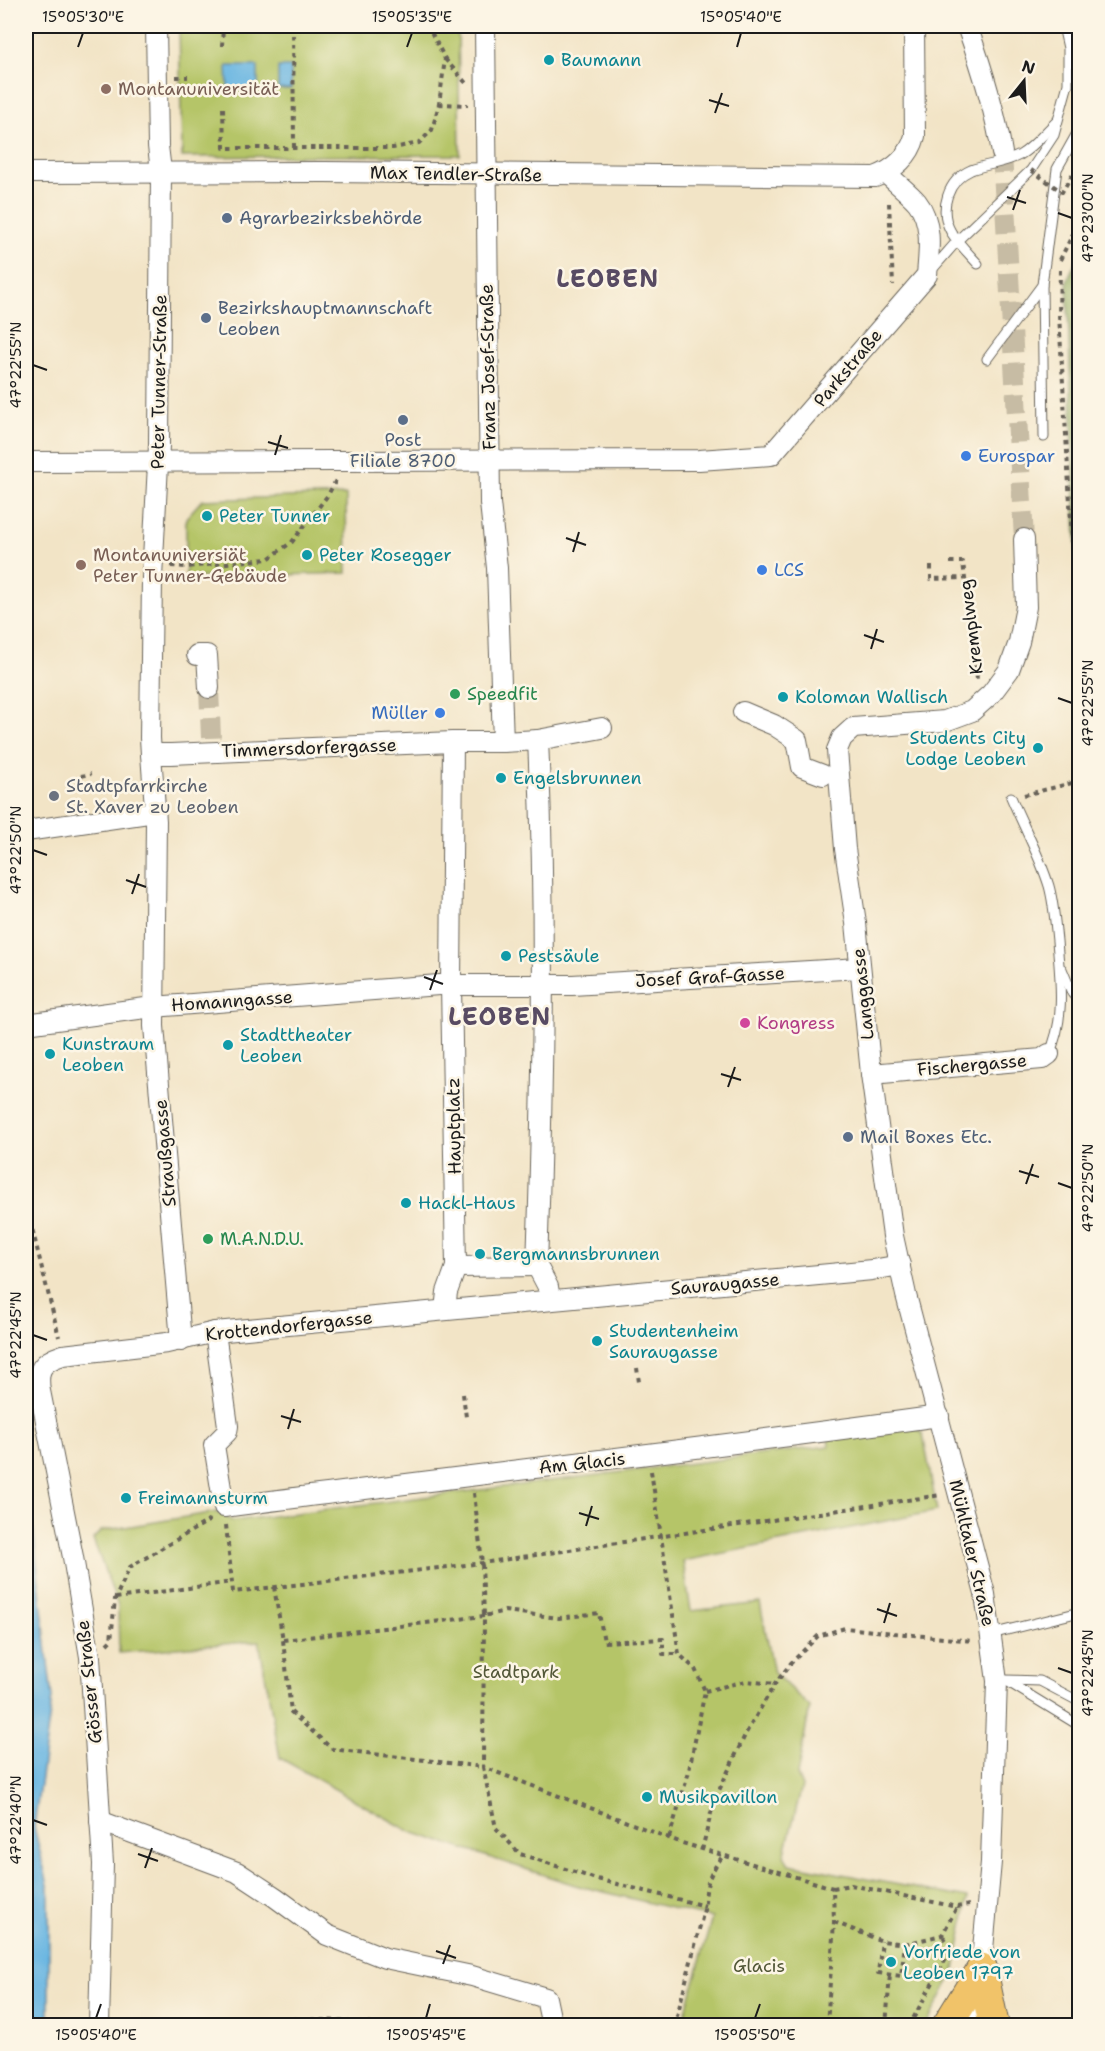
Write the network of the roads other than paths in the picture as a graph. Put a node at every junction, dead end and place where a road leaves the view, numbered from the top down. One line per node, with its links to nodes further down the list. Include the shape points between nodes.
1 (156, 26): 9 (street, Peter Tunner-Straße)
2 (485, 26): 12 (street, Franz Josef-Straße)
3 (914, 26): 11 (street, via 915,136 908,153)
4 (967, 26): 8 (street, via 996,116)
5 (1063, 26): 6 (lane, via 1068,48 1068,84)
6 (1059, 119): 13 (lane, via 1054,135 1031,170); 13 (lane, via 1026,151 970,170 951,186 945,210 951,232)
7 (1080, 128): 16 (lane, via 1057,169)
8 (1002, 153)
9 (161, 171): 10 (street, Max Tendler-Straße); 12 (street, Max Tendler-Straße); 21 (street, Peter Tunner-Straße)
10 (26, 173)
11 (886, 173): 12 (street, Max Tendler-Straße, via 875,177); 15 (street, via 925,215 929,240)
12 (487, 174): 19 (street, Franz Josef-Straße)
13 (958, 240): 14 (lane); 15 (lane)
14 (978, 264)
15 (927, 275): 19 (street, Parkstraße, via 771,456)
16 (1042, 285): 17 (lane); 18 (lane)
17 (987, 359)
18 (1044, 437)
19 (489, 460): 21 (street, Parkstraße); 30 (street, Franz Josef-Straße)
20 (26, 462): 21 (street, Parkstraße)
21 (158, 462): 31 (street, Peter Tunner-Straße, via 152,565)
22 (1024, 539): 27 (street, Kremplweg, via 1026,607 1019,642 1008,670 991,694 976,707 945,721)
23 (196, 655): 24 (street, via 207,655)
24 (208, 688)
25 (742, 712): 32 (street, via 797,740 802,767)
26 (602, 728): 28 (street)
27 (853, 728): 37 (street, Langgasse, via 842,738 837,750)
28 (538, 740): 30 (street); 39 (street)
29 (450, 742): 30 (street); 31 (street, Timmersdorfergasse, via 211,745 171,754); 38 (street, Hauptplatz)
30 (503, 742)
31 (150, 746): 34 (street, Peter Tunner-Straße)
32 (823, 775)
33 (1011, 797): 36 (lane, Fischergasse, via 1048,884)
34 (155, 817): 35 (street); 41 (street, Straußgasse)
35 (26, 831)
36 (1059, 962): 40 (lane, Fischergasse); 43 (lane, Fischergasse, via 1059,1027)
37 (860, 968): 39 (street, Josef Graf-Gasse); 44 (street, Langgasse)
38 (445, 985): 39 (street); 41 (street, Homanngasse); 47 (street, Hauptplatz)
39 (552, 985): 46 (street)
40 (1080, 1002)
41 (153, 1006): 42 (street, Homanngasse); 51 (street, Straußgasse)
42 (26, 1024)
43 (1049, 1054): 44 (street, Fischergasse, via 1042,1059)
44 (871, 1074): 45 (street, Langgasse)
45 (900, 1265): 48 (street, Sauraugasse); 53 (street, Mühltaler Straße)
46 (537, 1266): 47 (street); 48 (street)
47 (456, 1267): 49 (street, Hauptplatz)
48 (550, 1299): 49 (street)
49 (445, 1310): 50 (street, Krottendorfergasse)
50 (215, 1332): 51 (street, Krottendorfergasse); 53 (street, Am Glacis, via 228,1426 214,1445 224,1507)
51 (181, 1341): 52 (street, Krottendorfergasse)
52 (63, 1355): 59 (street, Gösser Straße, via 49,1359 39,1378 90,1657)
53 (939, 1416): 55 (street, Mühltaler Straße, via 985,1594)
54 (1080, 1612): 55 (lane)
55 (992, 1639): 56 (street, Mühltaler Straße)
56 (1001, 1681): 57 (lane, via 1040,1682); 58 (lane); 60 (street, Mühltaler Straße)
57 (1080, 1702)
58 (1080, 1726)
59 (100, 1821): 61 (street, via 237,1872 327,1935 385,1958 472,1976 546,1998); 62 (street, Gösser Straße, via 103,1864)
60 (982, 1969): 63 (main road); 64 (street, Mühltaler Straße); 65 (main road)
61 (550, 2017)
62 (99, 2025)
63 (947, 2025)
64 (976, 2025)
65 (994, 2025)

